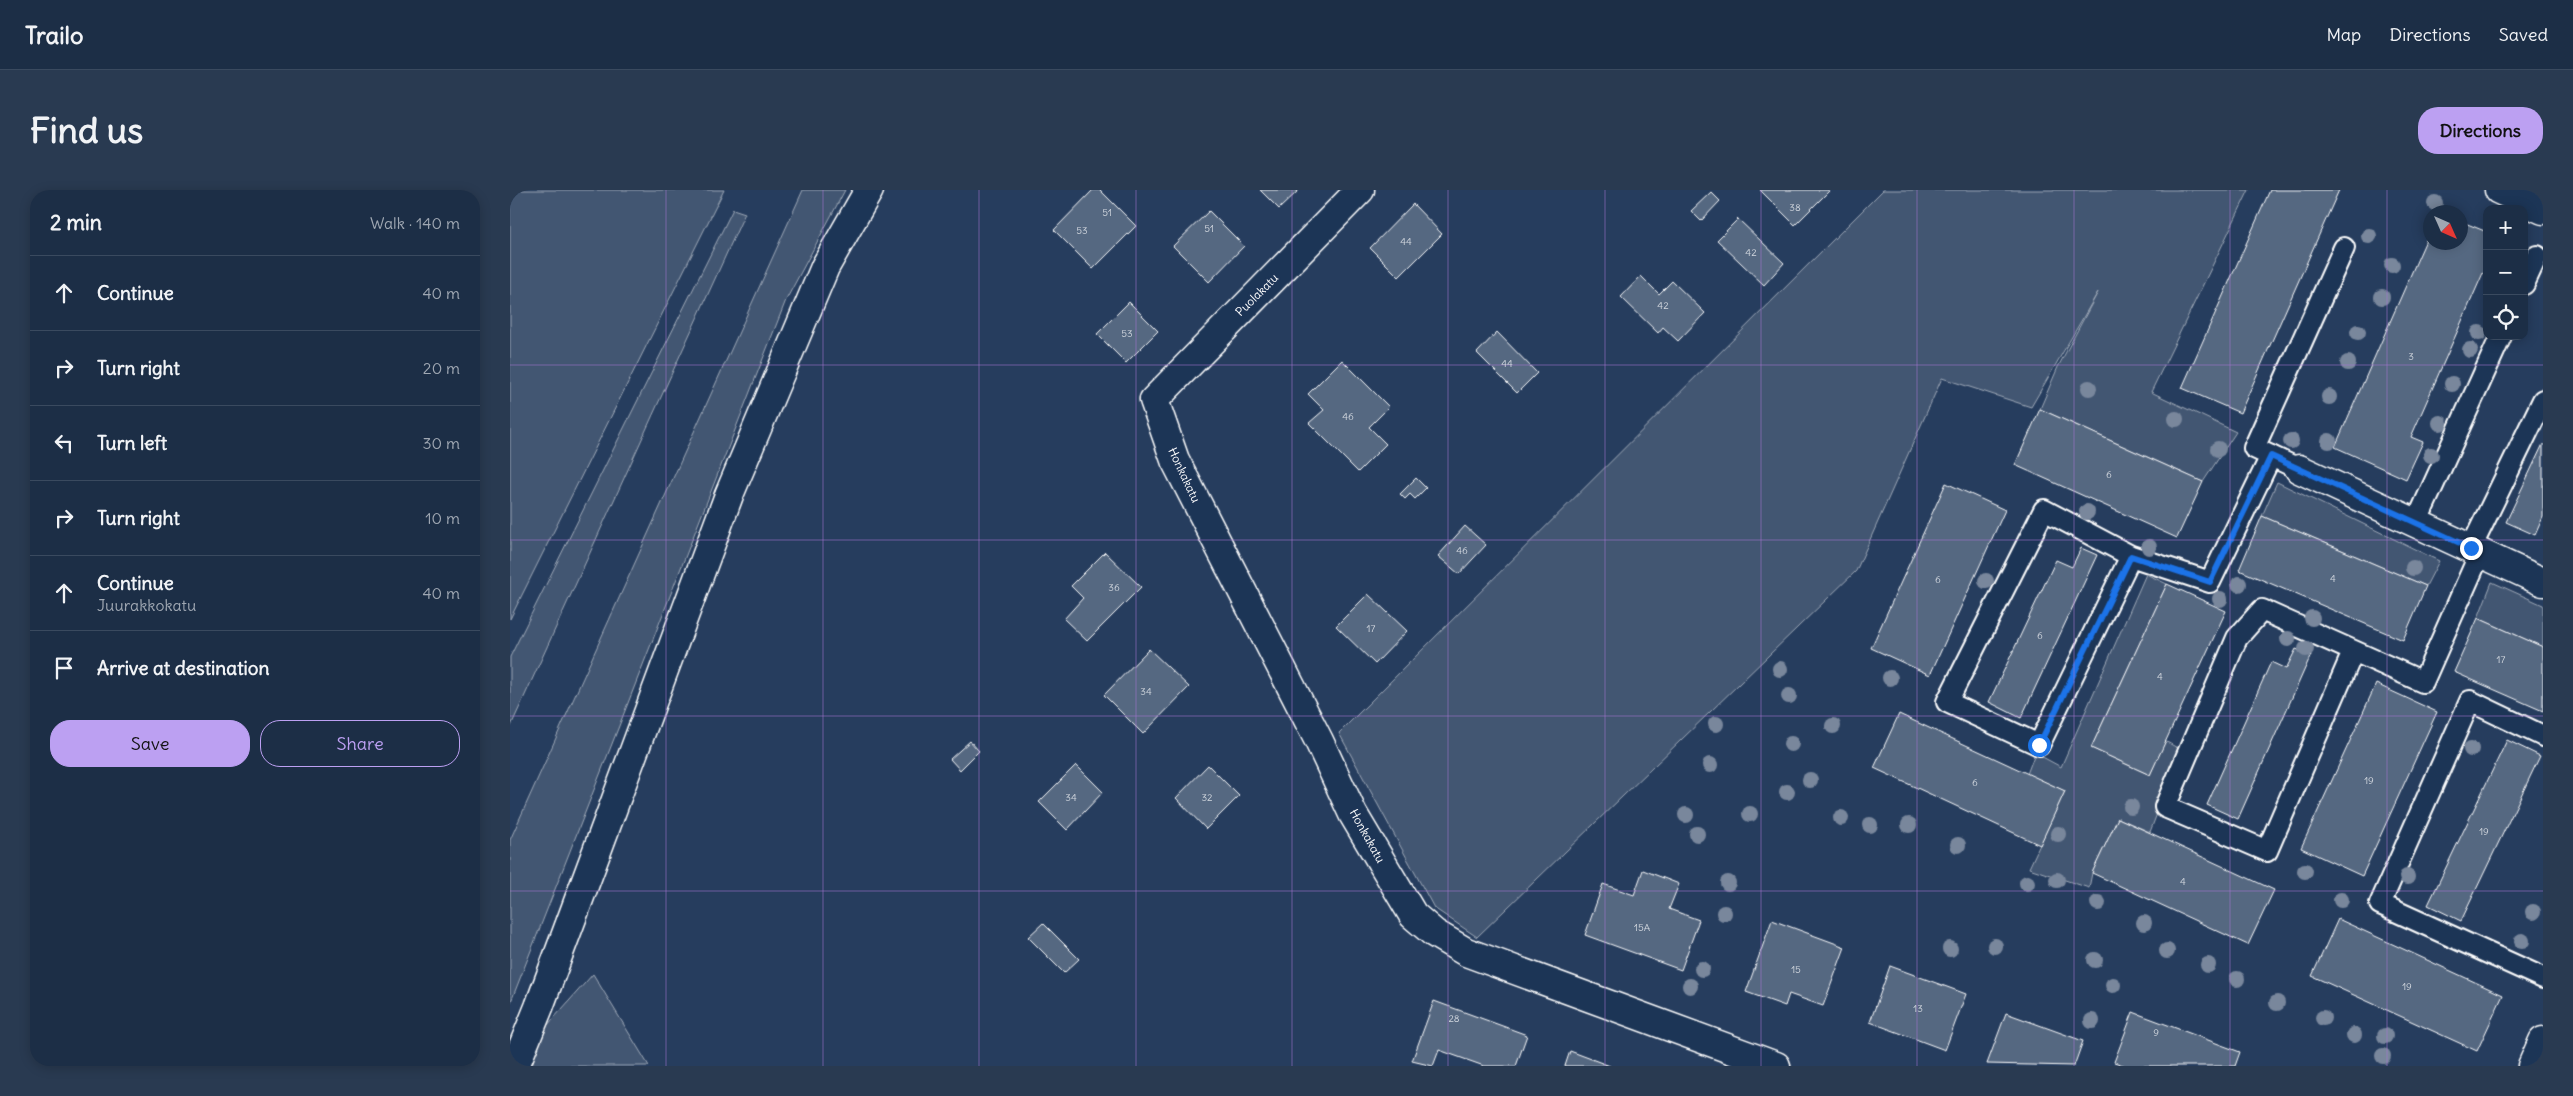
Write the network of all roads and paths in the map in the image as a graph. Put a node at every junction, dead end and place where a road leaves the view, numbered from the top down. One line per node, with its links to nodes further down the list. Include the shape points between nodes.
1 (869, 190): 21 (street, via 825,266 729,495)
2 (1360, 190): 9 (street, Puolakatu)
3 (2505, 191): 4 (street)
4 (2543, 210)
5 (2344, 248): 11 (lane, via 2254,448)
6 (2537, 256): 7 (lane)
7 (2528, 275)
8 (2499, 340): 13 (lane)
9 (1154, 400): 22 (street, Honkakatu, via 1175,460 1319,740 1353,814 1413,915 1434,933 1466,952)
10 (2543, 400): 14 (lane)
11 (2271, 456): 12 (lane); 15 (lane, via 2210,582)
12 (2299, 469): 13 (street)
13 (2416, 523): 14 (street)
14 (2476, 550): 16 (street); 17 (lane, via 2424,682)
15 (2131, 556): 15 (lane, via 2039,745 1947,702 2044,510)
16 (2541, 576)
17 (2352, 652): 17 (lane, via 2262,610 2238,638 2165,807 2267,851)
18 (2543, 736): 19 (lane, via 2470,702 2380,904)
19 (2543, 978)
20 (2543, 1041): 23 (street)
21 (515, 1066)
22 (1776, 1066)
23 (2532, 1066)

